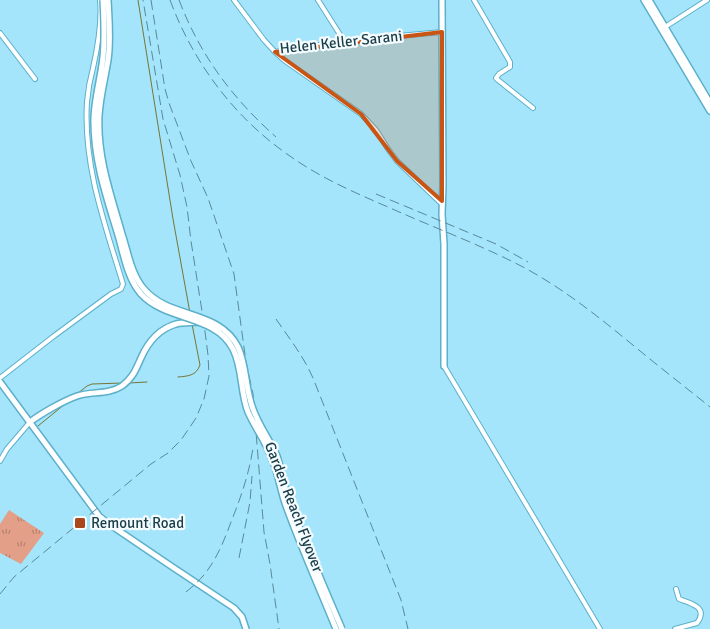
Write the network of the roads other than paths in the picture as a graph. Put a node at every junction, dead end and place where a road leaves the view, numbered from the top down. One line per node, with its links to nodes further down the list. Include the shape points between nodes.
1 (101, 0): 20 (main road, Garden Reach Flyover, bridge, via 105,31 94,134 98,165 129,272 145,298 157,306); 22 (street, via 100,29 87,102 87,132 95,188 123,284 121,289)
2 (108, 0): 29 (main road, Garden Reach Flyover, bridge, via 110,37 99,116 100,151 134,271 141,286 156,300 212,322 237,345 252,408 271,443 290,502)
3 (234, 0): 14 (street, Helen Keller Sarani)
4 (318, 0): 13 (street)
5 (442, 0): 11 (main road)
6 (474, 0): 17 (street, via 510,62 510,67 496,78)
7 (644, 0): 18 (main road)
8 (649, 0): 10 (main road)
9 (708, 0): 10 (street)
10 (664, 26): 16 (main road)
11 (442, 32): 13 (street, Helen Keller Sarani); 19 (main road)
12 (0, 33): 15 (street)
13 (344, 41): 14 (street, Helen Keller Sarani)
14 (274, 52): 19 (street, via 361,114 397,161)
15 (35, 79)
16 (710, 103)
17 (534, 108)
18 (710, 111)
19 (442, 204): 21 (main road)
20 (200, 322): 24 (main road, via 178,323 159,333 149,342 132,378 120,387 80,395); 28 (main road, Garden Reach Flyover, bridge, via 219,332 235,352 247,410 272,460 285,504)
21 (444, 366): 30 (street)
22 (0, 378)
23 (0, 382): 24 (main road)
24 (30, 422): 25 (street); 27 (main road, via 99,516 234,608)
25 (0, 461)
26 (676, 589): 31 (street, via 679,599 696,605 701,615 697,622)
27 (246, 629)
28 (336, 629)
29 (342, 629)
30 (600, 629)
31 (675, 629)

